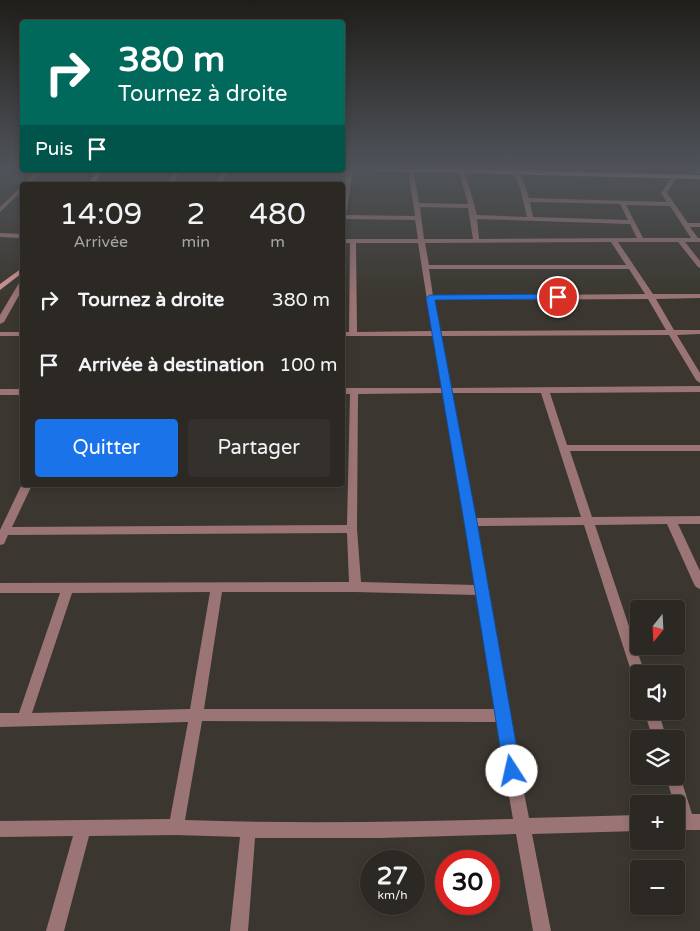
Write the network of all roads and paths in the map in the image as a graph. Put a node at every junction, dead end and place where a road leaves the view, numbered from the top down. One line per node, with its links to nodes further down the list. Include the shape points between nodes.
1 (417, 212): 8 (street)
2 (473, 212): 7 (street)
3 (529, 212): 9 (street)
4 (627, 212): 10 (street)
5 (677, 212): 11 (street)
6 (345, 217): 8 (street)
7 (474, 217): 9 (street); 16 (street)
8 (417, 218): 15 (street)
9 (531, 220): 10 (street)
10 (632, 222): 18 (street)
11 (686, 224): 12 (street); 20 (street)
12 (700, 225)
13 (0, 235): 14 (street)
14 (20, 236)
15 (420, 240): 16 (street); 22 (street); 24 (street)
16 (476, 240): 17 (street)
17 (613, 240): 18 (street); 25 (street)
18 (641, 240): 19 (street)
19 (680, 240): 20 (street); 23 (street)
20 (698, 240)
21 (345, 241): 22 (street)
22 (353, 241): 27 (street)
23 (700, 266)
24 (425, 267): 25 (street); 35 (street)
25 (631, 267): 34 (street)
26 (345, 268): 27 (street)
27 (352, 268): 33 (street)
28 (20, 272): 29 (main road)
29 (0, 288)
30 (20, 288): 36 (street)
31 (700, 296): 34 (street)
32 (345, 297): 33 (street)
33 (352, 297): 42 (street)
34 (651, 297): 35 (street); 37 (street)
35 (430, 298): 43 (street)
36 (0, 322)
37 (672, 332): 38 (street); 43 (street); 44 (street)
38 (700, 332)
39 (0, 334): 40 (street)
40 (20, 334)
41 (345, 334): 42 (street)
42 (353, 334): 43 (street)
43 (436, 334): 45 (street)
44 (700, 380)
45 (447, 389): 46 (street); 48 (street); 58 (street)
46 (544, 389): 47 (street); 51 (street)
47 (700, 389)
48 (348, 391): 53 (street)
49 (0, 392): 50 (street)
50 (20, 392)
51 (564, 448): 52 (street); 57 (street)
52 (700, 448)
53 (347, 455): 59 (street)
54 (25, 487): 60 (street)
55 (671, 520): 56 (street); 57 (street); 61 (street)
56 (700, 520)
57 (588, 521): 58 (street); 67 (street)
58 (471, 522): 66 (street)
59 (352, 529): 60 (street); 65 (street)
60 (2, 536)
61 (700, 584)
62 (0, 588): 63 (street)
63 (68, 588): 64 (street); 71 (street)
64 (217, 588): 65 (street); 68 (street)
65 (355, 588): 66 (street)
66 (481, 590): 69 (street)
67 (636, 665)
68 (197, 715): 69 (street); 71 (street); 76 (street)
69 (502, 716): 75 (street)
70 (0, 720): 71 (street)
71 (23, 720)
72 (676, 785): 73 (street)
73 (688, 822)
74 (630, 823): 75 (street)
75 (522, 826): 79 (street); 82 (street)
76 (176, 827): 77 (street); 79 (street)
77 (82, 828): 78 (street); 80 (street)
78 (0, 829)
79 (248, 830): 81 (street)
80 (55, 931)
81 (240, 931)
82 (542, 931)

